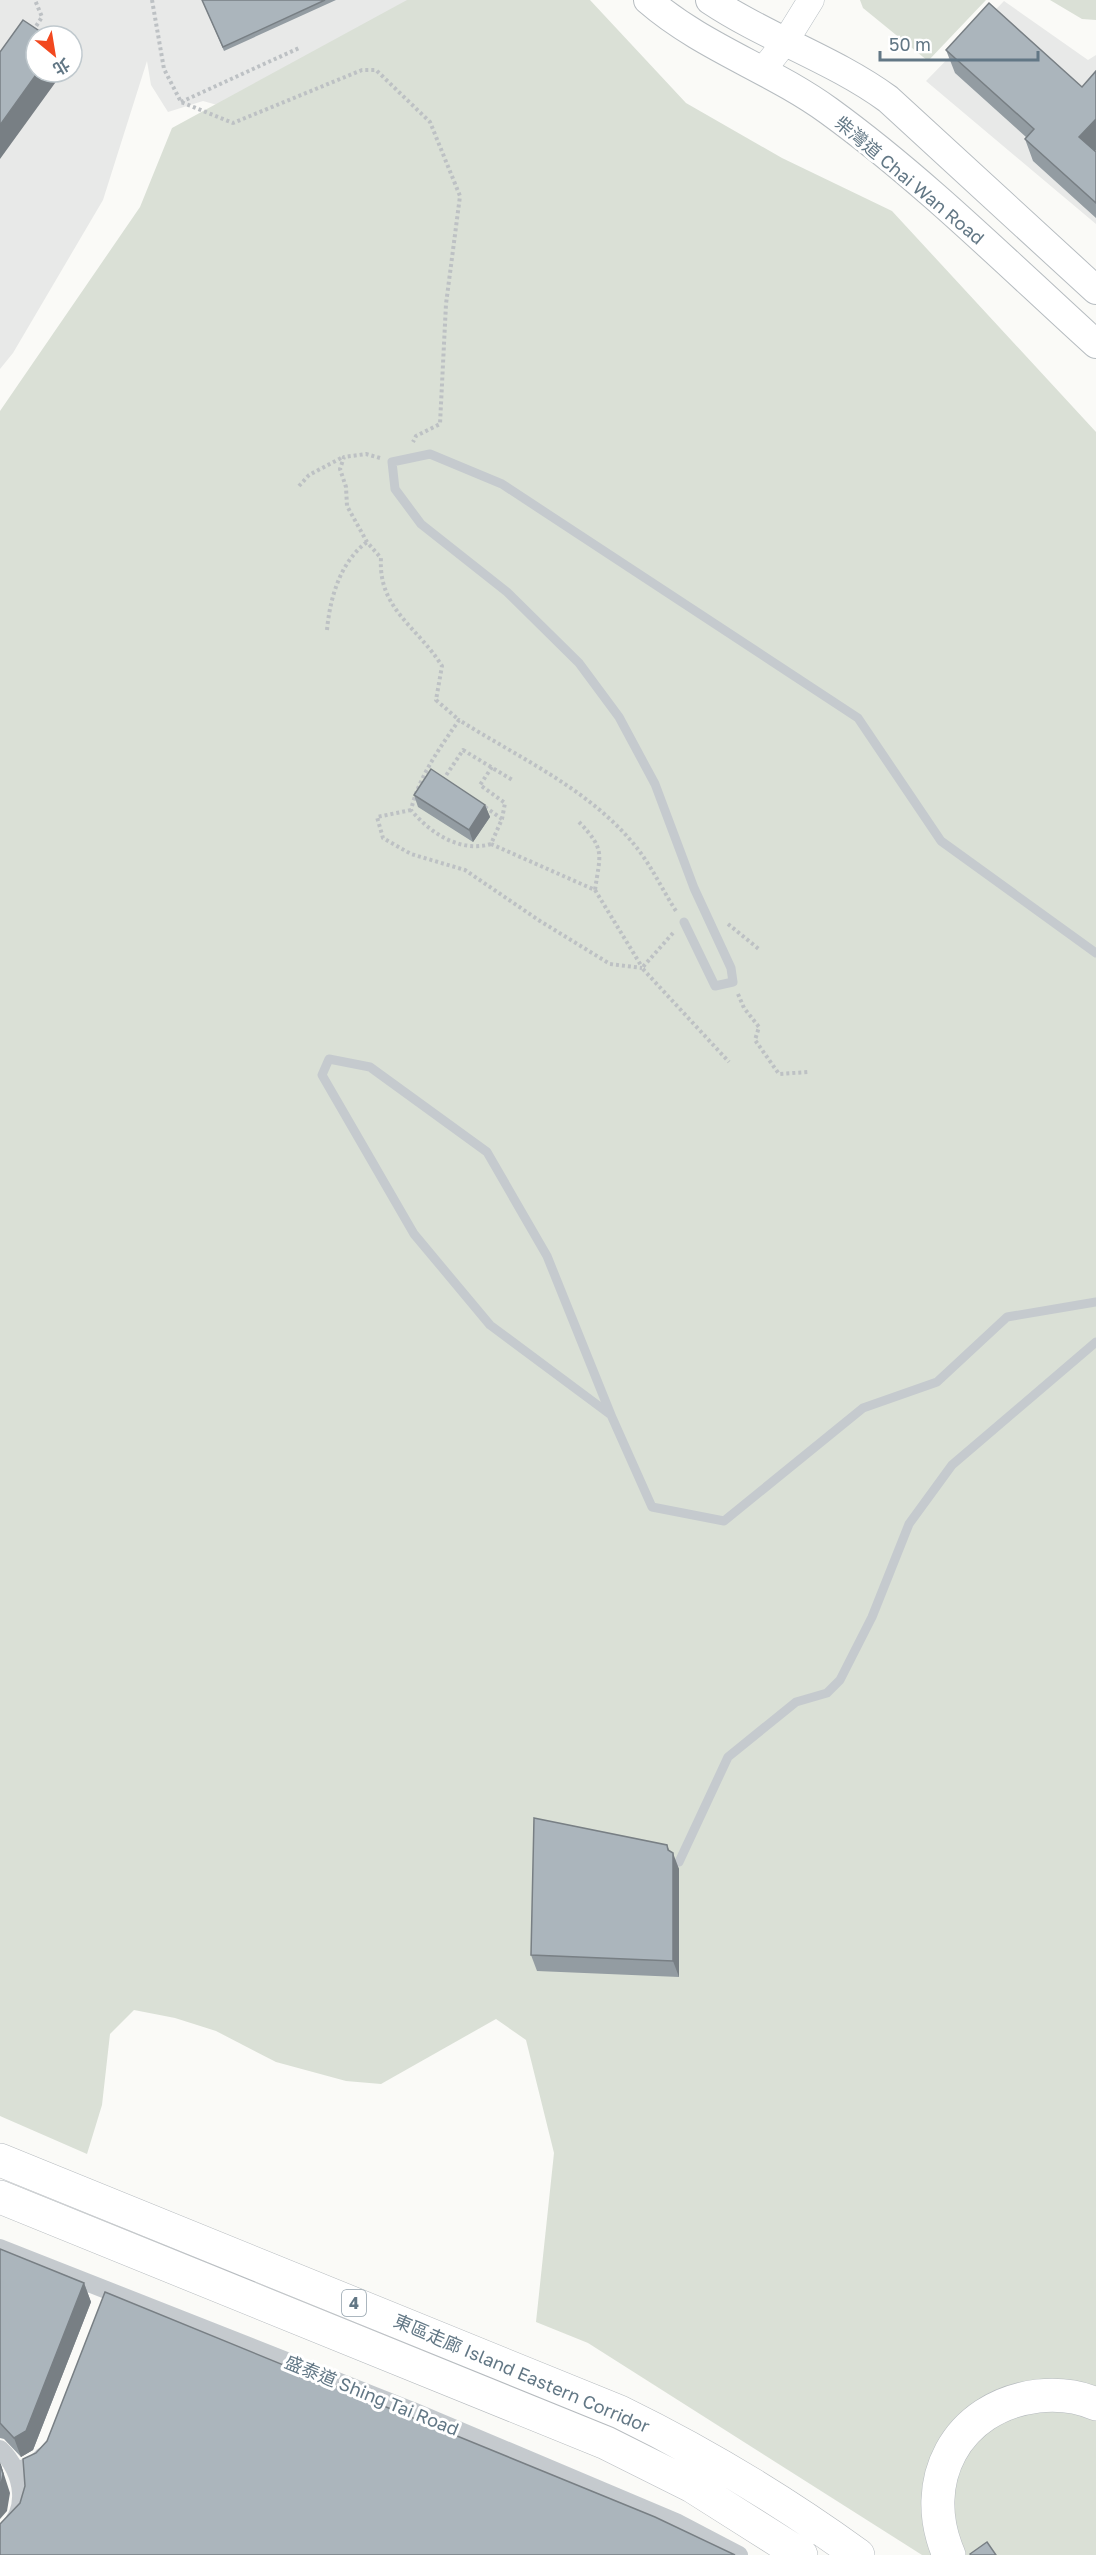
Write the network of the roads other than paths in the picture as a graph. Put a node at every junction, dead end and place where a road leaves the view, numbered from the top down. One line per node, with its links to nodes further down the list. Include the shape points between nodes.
1 (648, 0): 5 (main road, 柴灣道 Chai Wan Road, via 709,44)
2 (710, 0): 4 (main road)
3 (811, 0): 4 (main road)
4 (785, 42): 5 (main road); 6 (main road, via 856,77 888,99)
5 (763, 70): 7 (main road, 柴灣道 Chai Wan Road, via 866,139)
6 (1096, 290)
7 (1096, 344)
8 (684, 922): 9 (lane, via 715,986 733,982 731,968 693,888 655,784 619,717 579,663 507,592 421,524 394,489 392,462 430,454 502,484 858,718 941,841)
9 (1096, 953)
10 (1096, 1302): 12 (lane, via 1007,1317 937,1382 863,1408 724,1521 652,1507)
11 (1096, 1342): 13 (lane, via 952,1465 909,1524 872,1617 840,1680 827,1693 796,1702 728,1757)
12 (610, 1415): 12 (lane, via 490,1325 414,1234 322,1075 329,1059 370,1067 487,1152 547,1256)
13 (679, 1862)
14 (0, 2160): 24 (highway, 東區走廊 Island Eastern Corridor / 4, via 620,2412 704,2455 792,2508)
15 (0, 2197): 23 (highway, 東區走廊 Island Eastern Corridor / 4, via 606,2443 692,2486)
16 (0, 2248): 22 (street, 盛泰道 Shing Tai Road, via 105,2296 565,2475 676,2522)
17 (1096, 2404): 25 (highway, via 1057,2395 1028,2398 999,2407 962,2435 944,2464 938,2483 936,2507)
18 (49, 2444): 20 (street, via 35,2464)
19 (0, 2449): 20 (street)
20 (17, 2470): 21 (street, via 21,2504 15,2520)
21 (0, 2535)
22 (739, 2555)
23 (801, 2555)
24 (858, 2555)
25 (950, 2555)

